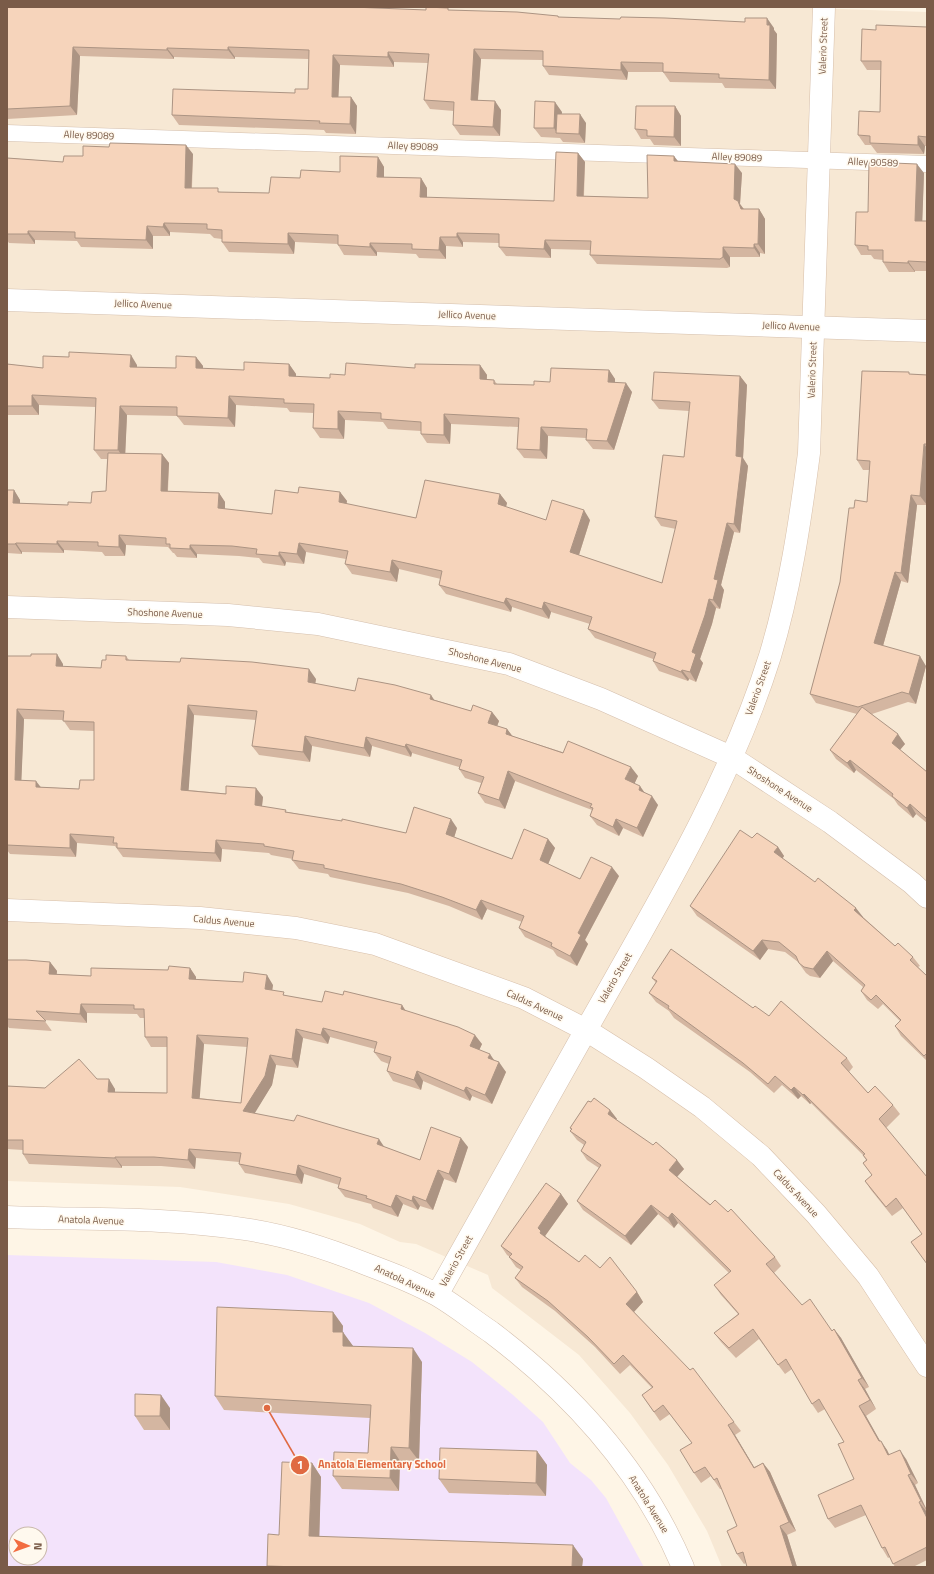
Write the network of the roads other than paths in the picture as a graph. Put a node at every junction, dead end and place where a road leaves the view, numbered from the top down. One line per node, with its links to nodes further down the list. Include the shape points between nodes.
1 (824, 7): 3 (street, Valerio Street)
2 (7, 133): 3 (lane, Alley 89089)
3 (819, 160): 4 (lane, Alley 90589); 6 (street, Valerio Street)
4 (927, 164)
5 (7, 300): 6 (street, Jellico Avenue)
6 (813, 327): 7 (street, Jellico Avenue); 9 (street, Valerio Street, via 809,453 789,578 770,656)
7 (927, 331)
8 (7, 607): 9 (street, Shoshone Avenue, via 228,615 318,624 509,664 601,699)
9 (731, 757): 10 (street, Shoshone Avenue, via 830,822); 12 (street, Valerio Street, via 648,919)
10 (927, 897)
11 (7, 910): 12 (street, Caldus Avenue, via 200,918 296,928 368,943 449,970 524,998)
12 (586, 1030): 14 (street, Valerio Street); 15 (street, Caldus Avenue, via 702,1106 761,1156 816,1214 868,1276)
13 (7, 1217): 14 (street, Anatola Avenue, via 177,1222 245,1229 315,1244)
14 (437, 1295): 16 (street, Anatola Avenue, via 518,1353 576,1405 640,1487 673,1544)
15 (927, 1366)
16 (683, 1567)

